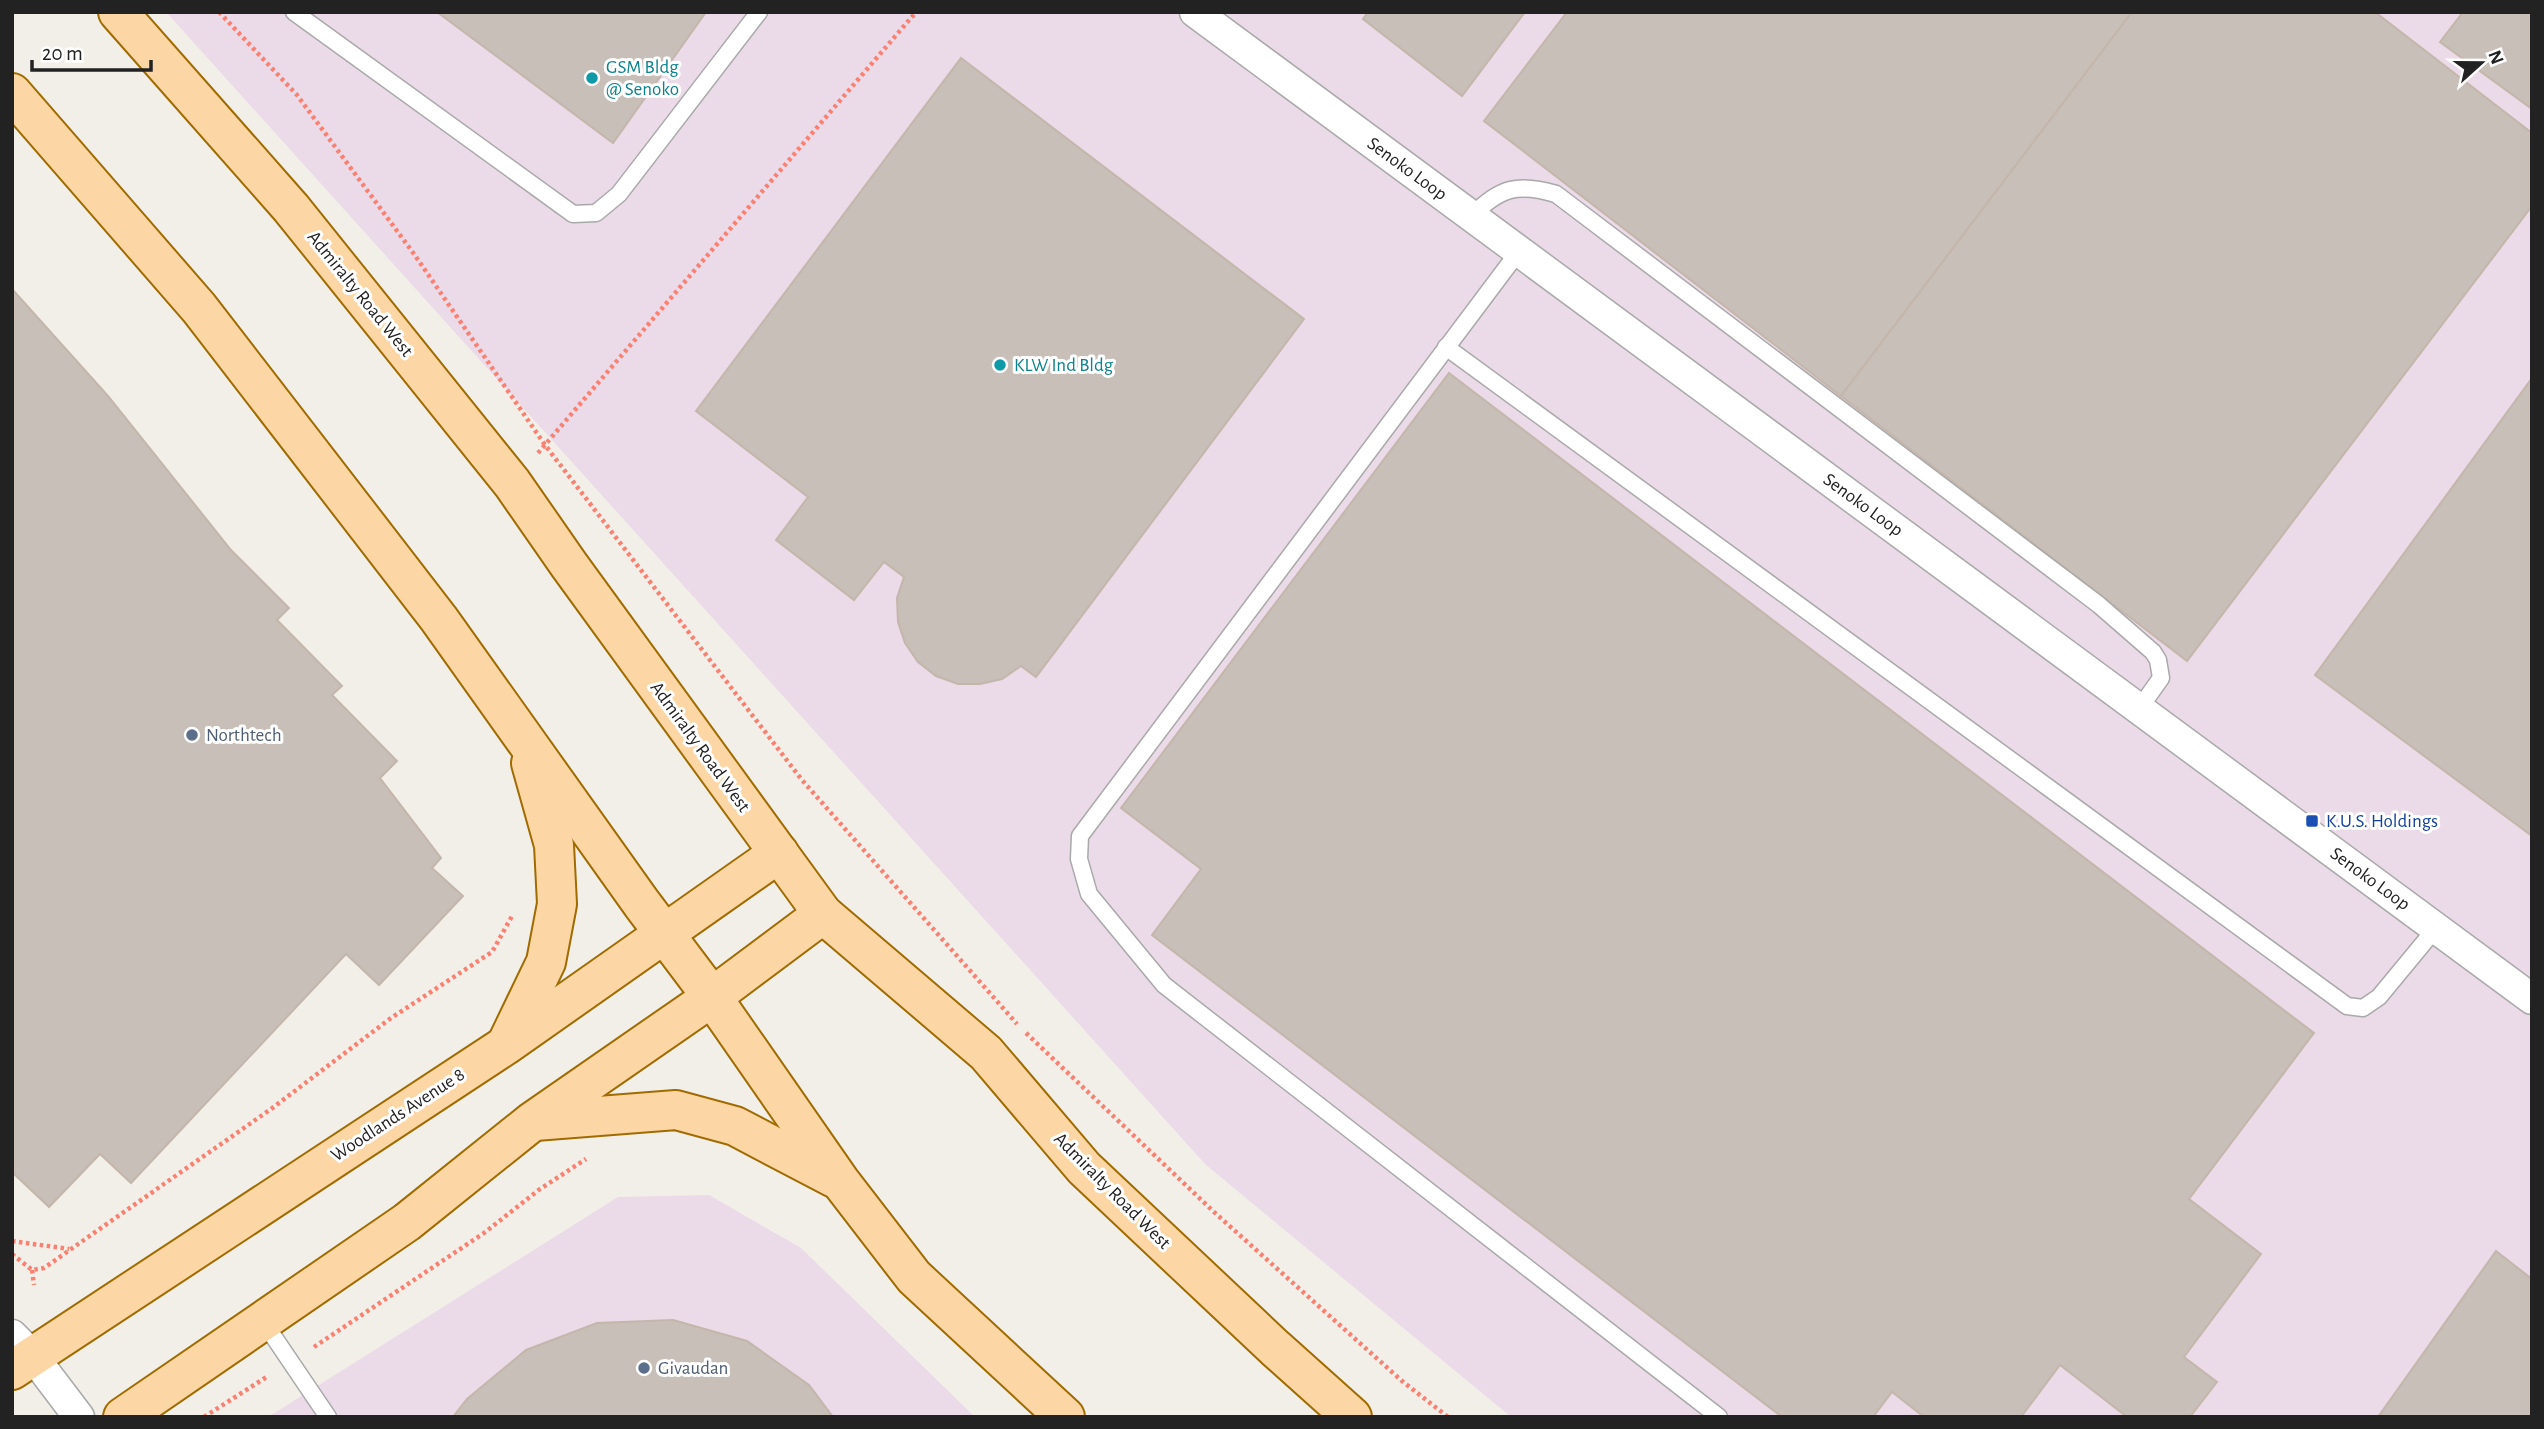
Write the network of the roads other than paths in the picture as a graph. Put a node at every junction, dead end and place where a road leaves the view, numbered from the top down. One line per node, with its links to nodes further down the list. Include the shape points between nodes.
1 (118, 12): 11 (main road, Admiralty Road West, via 291,208 512,483)
2 (294, 12): 3 (lane, via 573,214 596,213 619,194)
3 (759, 12)
4 (1195, 12): 6 (street, Senoko Loop)
5 (12, 93): 10 (main road, via 199,308)
6 (1472, 216): 7 (street, Senoko Loop); 9 (lane, via 1488,199 1510,189 1533,187 1556,194 2099,606 2153,652 2161,678)
7 (1519, 251): 8 (lane); 9 (street, Senoko Loop)
8 (1446, 346): 13 (lane, via 2347,1006 2363,1007 2379,997); 27 (lane, via 1080,836 1079,859 1089,894 1164,985)
9 (2139, 709): 13 (street, Senoko Loop)
10 (525, 737): 14 (main road); 17 (main road, via 554,845 557,904 546,962)
11 (779, 853): 12 (main road, Admiralty Road West); 14 (main road, Woodlands Avenue 8)
12 (823, 915): 15 (main road); 26 (main road, Admiralty Road West, via 986,1053 1084,1168)
13 (2436, 928): 16 (street, Senoko Loop)
14 (667, 934): 15 (main road); 17 (main road, Woodlands Avenue 8)
15 (712, 997): 18 (main road); 19 (main road)
16 (2532, 999)
17 (506, 1045): 21 (main road, Woodlands Avenue 8)
18 (533, 1121): 19 (main road, via 676,1110 735,1126); 20 (main road, via 407,1222)
19 (840, 1181): 25 (main road, via 915,1277)
20 (264, 1321): 23 (main road); 24 (lane)
21 (19, 1353): 22 (street)
22 (79, 1417)
23 (123, 1417)
24 (328, 1417)
25 (1065, 1417)
26 (1352, 1417)
27 (1719, 1417)

